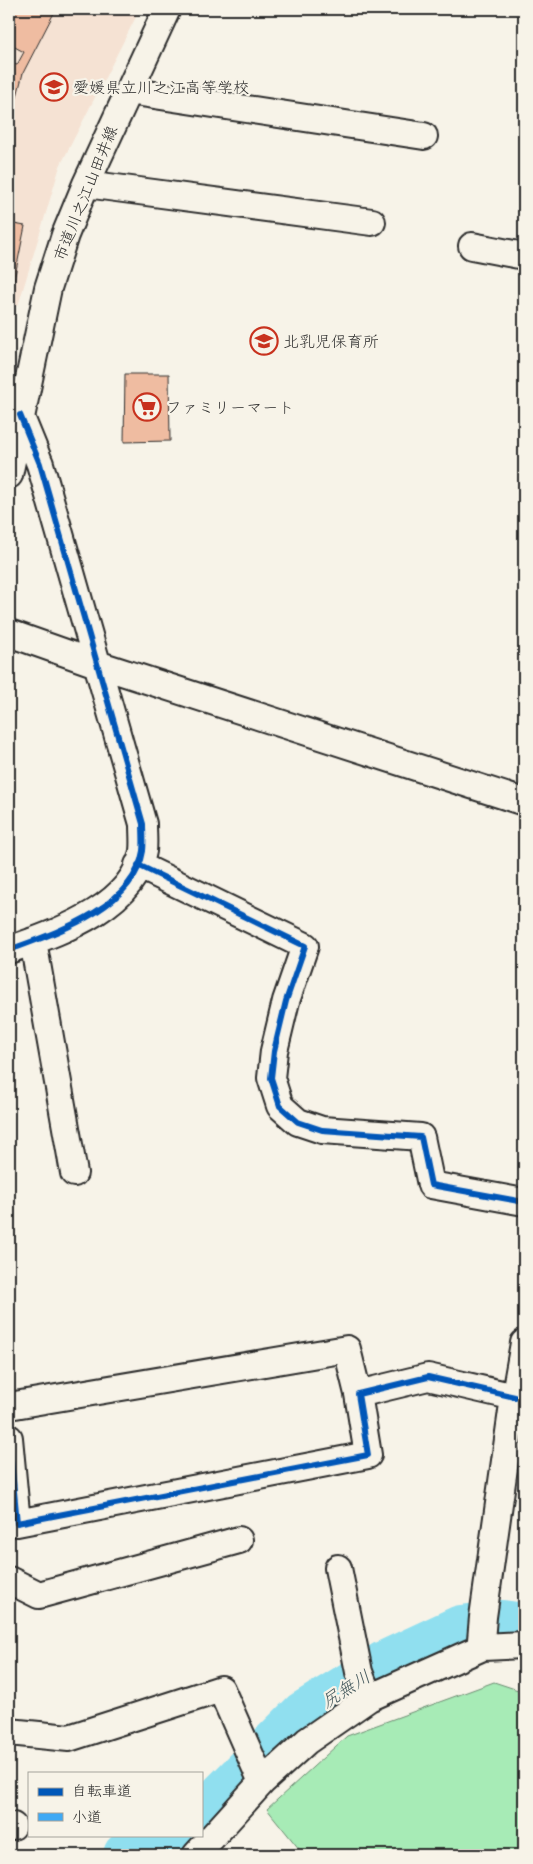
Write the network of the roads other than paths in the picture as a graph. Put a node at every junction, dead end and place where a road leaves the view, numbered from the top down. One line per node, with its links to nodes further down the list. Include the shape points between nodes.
1 (167, 9): 2 (street, 市道川之江山田井線)
2 (128, 91): 3 (street); 4 (street, 市道川之江山田井線)
3 (424, 136)
4 (86, 184): 5 (street); 8 (street, 市道川之江山田井線, via 48,288)
5 (372, 222)
6 (472, 246): 7 (street)
7 (524, 256)
8 (20, 415): 9 (street, 市道川之江山田井線); 11 (street, via 40,464)
9 (9, 475)
10 (9, 633): 11 (street)
11 (98, 664): 12 (street); 13 (street, via 143,824 143,852)
12 (524, 802)
13 (138, 865): 14 (street, via 121,893 63,930); 17 (street, via 305,946 286,1001 271,1078 280,1106 298,1122 322,1130 421,1137 431,1185)
14 (33, 941): 15 (street); 16 (street)
15 (9, 950)
16 (74, 1173)
17 (524, 1202)
18 (524, 1343): 20 (street)
19 (358, 1394): 20 (street, via 428,1377); 21 (street, via 347,1349); 22 (street, via 368,1455 17,1523)
20 (515, 1397): 26 (street)
21 (9, 1406)
22 (9, 1438)
23 (239, 1540): 25 (street, via 39,1595)
24 (338, 1568): 28 (street, via 359,1672)
25 (9, 1580)
26 (482, 1635): 27 (street); 28 (street)
27 (524, 1645)
28 (369, 1697): 30 (street)
29 (9, 1732): 30 (street, via 69,1738 221,1689)
30 (258, 1773): 31 (street)
31 (196, 1855)

